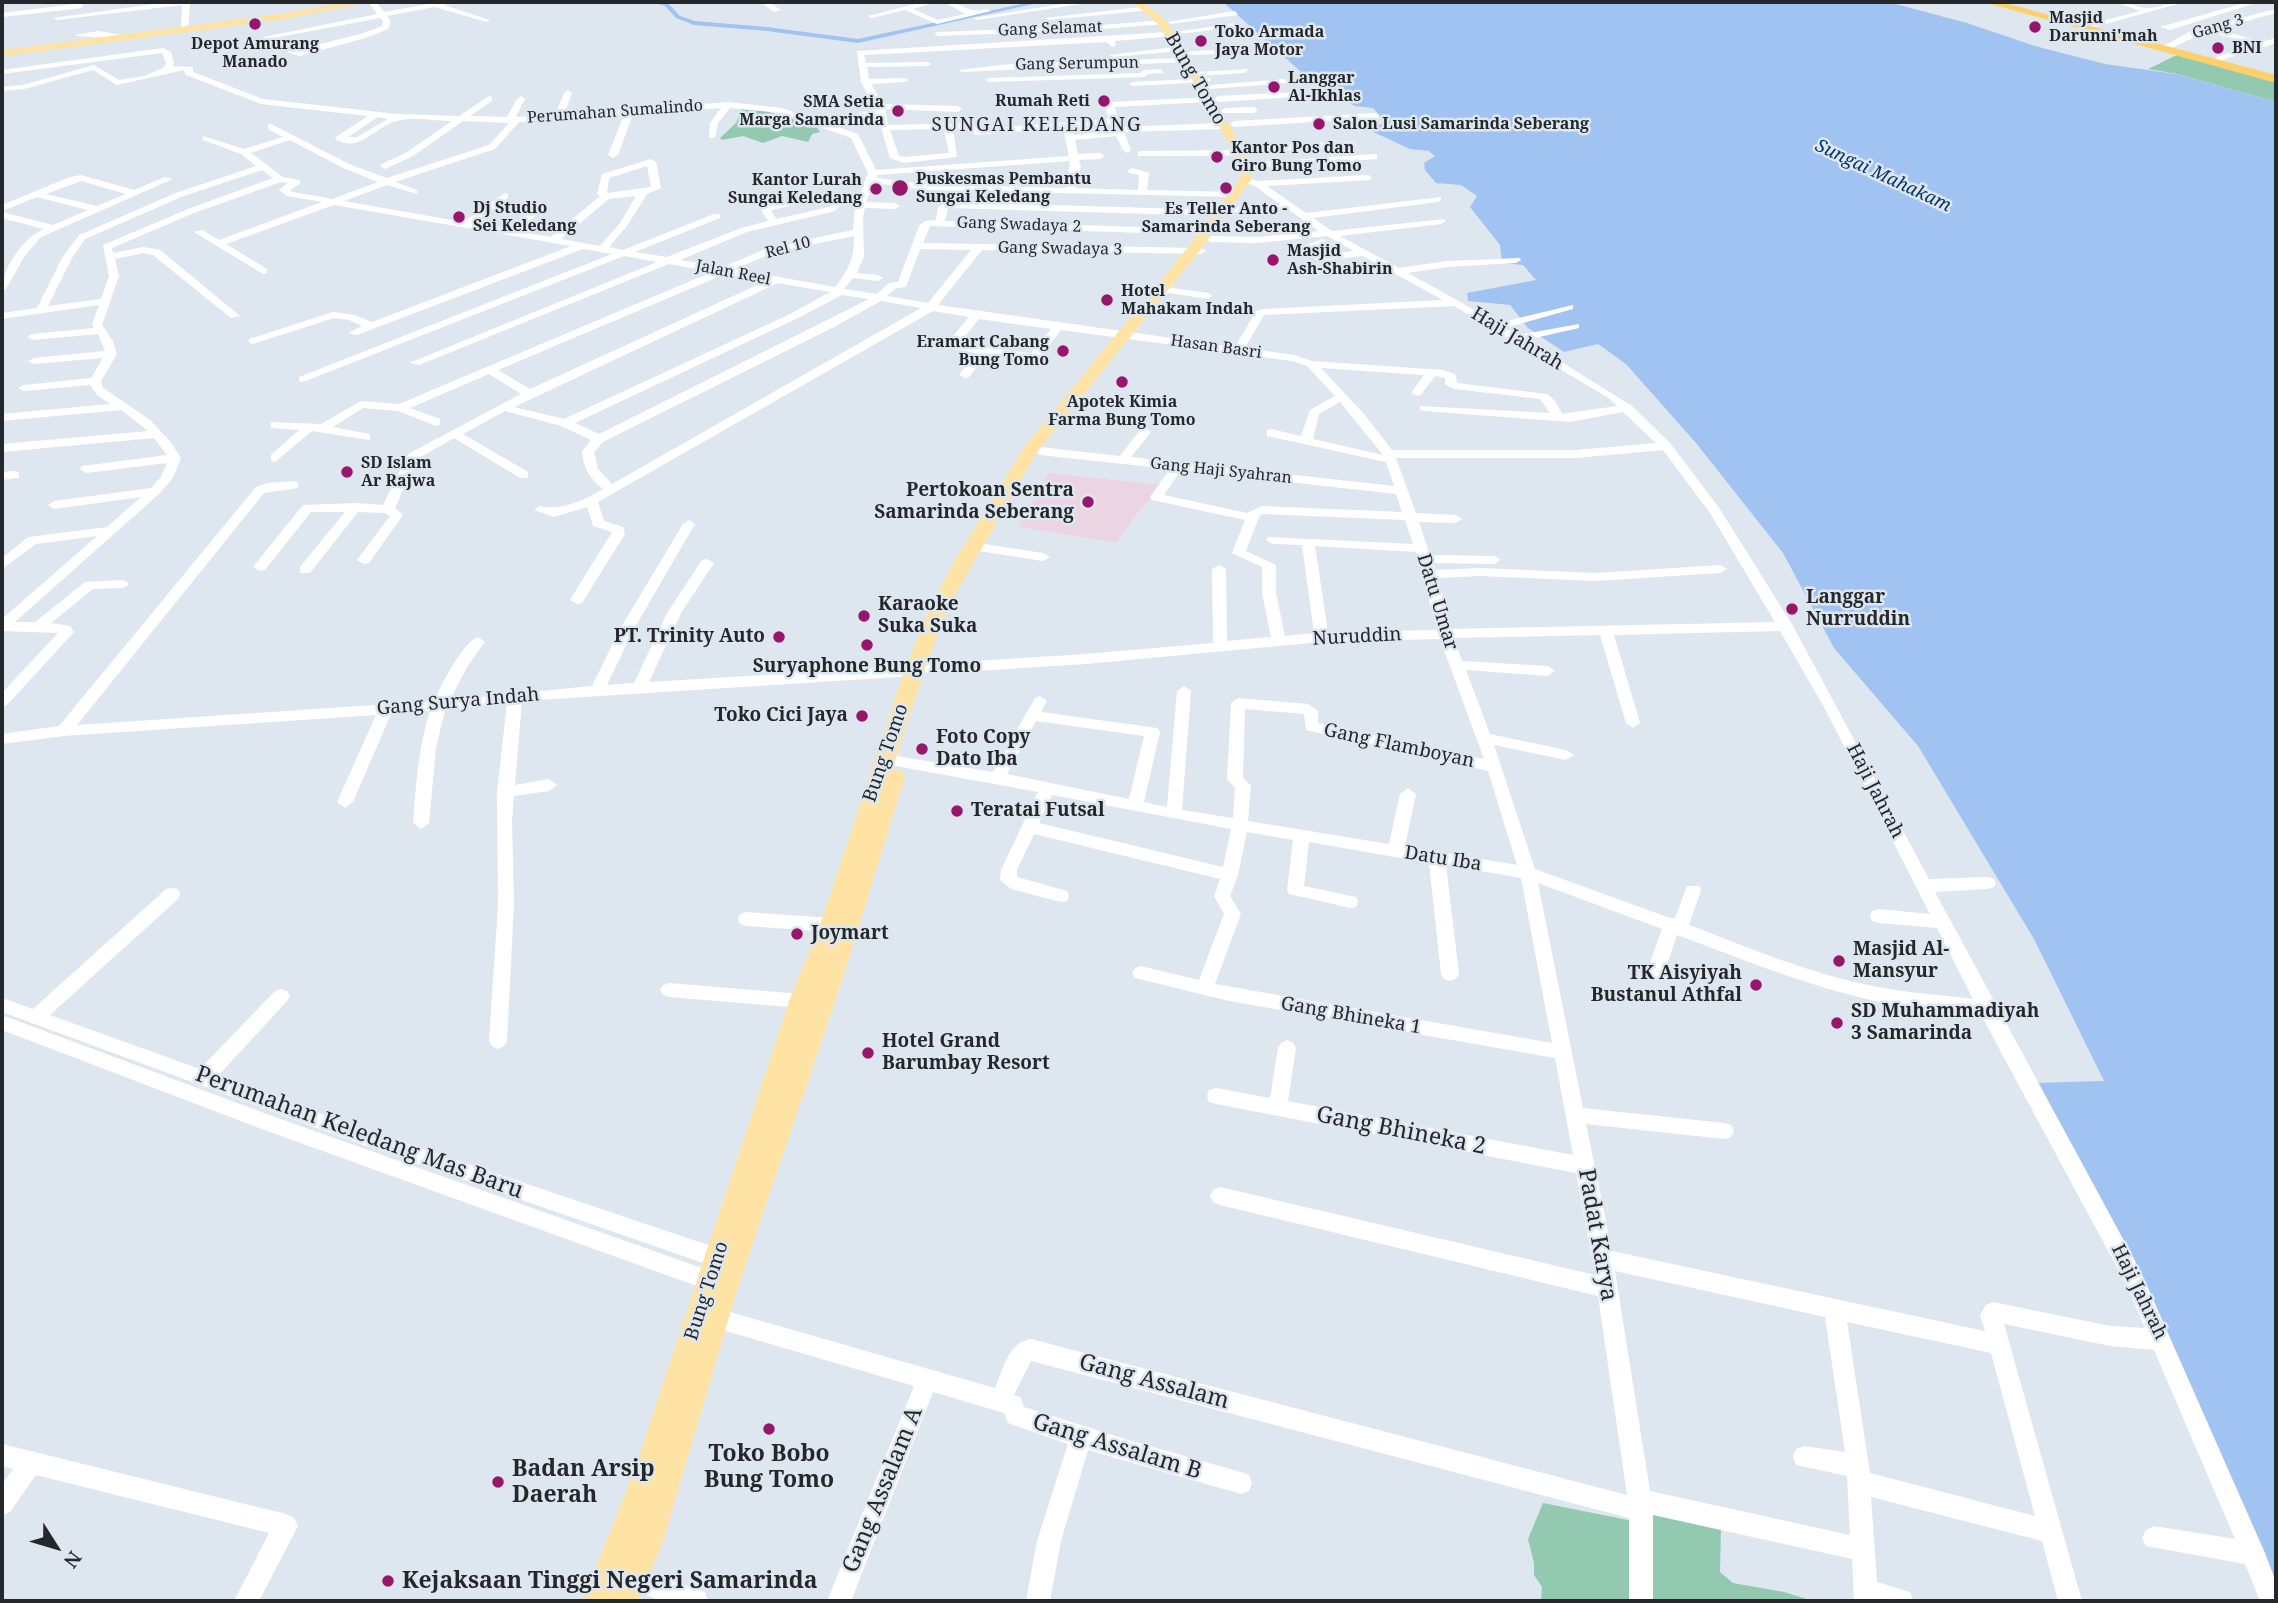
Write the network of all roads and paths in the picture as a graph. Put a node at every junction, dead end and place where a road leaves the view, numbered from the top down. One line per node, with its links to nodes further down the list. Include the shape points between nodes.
1 (16, 2): 26 (street)
2 (346, 2): 21 (main road)
3 (366, 2): 33 (street); 39 (main road)
4 (450, 2): 18 (street)
5 (764, 2): 23 (street)
6 (932, 2): 22 (street)
7 (948, 2): 31 (street)
8 (1088, 2): 31 (street)
9 (1989, 2): 50 (highway)
10 (2006, 2): 37 (highway)
11 (2120, 2): 24 (street)
12 (2181, 2): 24 (street)
13 (2255, 2): 38 (street)
14 (79, 4): 15 (street); 20 (street)
15 (92, 4)
16 (1145, 4): 34 (street); 42 (main road, Bung Tomo, via 1159,7)
17 (186, 5): 32 (street); 39 (street); 44 (street, via 78,30)
18 (436, 5): 33 (street); 35 (street)
19 (1008, 5): 31 (street)
20 (50, 6): 26 (street); 32 (street)
21 (302, 6): 39 (main road)
22 (906, 8): 30 (street); 31 (street, via 937,22)
23 (777, 10)
24 (2147, 11): 29 (street)
25 (2276, 11): 41 (street, Gang 3)
26 (13, 13): 28 (street)
27 (1235, 13): 42 (street)
28 (2, 15)
29 (2132, 15): 37 (street); 38 (street)
30 (872, 16)
31 (974, 16)
32 (57, 18): 40 (street)
33 (382, 18): 46 (street); 51 (street, via 388,25 380,30)
34 (1049, 18)
35 (486, 20)
36 (1235, 25): 42 (street)
37 (2094, 26): 50 (highway)
38 (2164, 27): 45 (street)
39 (185, 28): 44 (main road); 48 (main road)
40 (63, 29)
41 (2208, 29): 45 (street, Gang 3); 52 (street)
42 (1171, 33): 43 (street, Gang Selamat, via 1090,28); 49 (street); 57 (main road, Bung Tomo); 57 (main road, Bung Tomo); 57 (street, Gang Serumpun, via 1081,58 968,68)
43 (938, 34)
44 (118, 35): 55 (main road)
45 (2187, 35): 54 (street, Gang 3)
46 (253, 40)
47 (2276, 40): 52 (street)
48 (96, 42): 55 (main road); 59 (street)
49 (1111, 42): 53 (street); 61 (street, via 1074,37 964,50 867,52 860,54)
50 (2146, 42): 54 (highway)
51 (335, 43)
52 (2260, 44): 58 (street)
53 (1095, 46)
54 (2165, 48): 58 (highway); 69 (highway)
55 (2, 51)
56 (1243, 51): 57 (street, Gang Serumpun)
57 (1187, 56): 74 (main road, Bung Tomo)
58 (2218, 59): 69 (highway)
59 (90, 64): 63 (street, via 163,50 169,56); 65 (street); 67 (street); 76 (street, via 37,83)
60 (927, 64): 61 (street)
61 (862, 65): 73 (street)
62 (142, 68): 67 (street)
63 (167, 68): 67 (street, via 117,83); 87 (street, Perumahan Sumalindo, via 187,68 190,74 261,101)
64 (1245, 71): 74 (street)
65 (2, 72)
66 (1144, 75): 68 (street); 71 (street); 74 (street)
67 (107, 76)
68 (1160, 77)
69 (2276, 77)
70 (905, 80): 73 (street)
71 (989, 80)
72 (1284, 81): 74 (street)
73 (865, 82): 82 (street)
74 (1204, 85): 75 (street, via 1108,82); 78 (street); 86 (main road, Bung Tomo); 93 (street, via 1112,106); 96 (main road, Bung Tomo)
75 (1076, 87)
76 (2, 89)
77 (568, 93): 90 (street)
78 (1296, 94)
79 (489, 99): 91 (street)
80 (521, 99): 92 (street)
81 (728, 105): 85 (street, Perumahan Sumalindo); 95 (street, Perumahan Sumalindo, via 769,108); 102 (street, via 713,123)
82 (881, 108): 83 (street); 95 (street); 99 (street)
83 (958, 108)
84 (1254, 110): 86 (street)
85 (630, 111): 90 (street, Perumahan Sumalindo); 114 (street)
86 (1225, 111): 96 (main road, Bung Tomo)
87 (377, 114): 89 (street, Perumahan Sumalindo); 89 (street, via 338,139 359,140)
88 (1375, 116): 96 (street)
89 (397, 117): 91 (street, Perumahan Sumalindo)
90 (558, 118): 92 (street, Perumahan Sumalindo)
91 (460, 119): 92 (street, Perumahan Sumalindo); 112 (street)
92 (514, 120): 130 (street, via 495,146)
93 (1113, 121): 94 (street); 100 (street)
94 (1067, 124): 98 (street, via 976,132 971,126); 105 (street)
95 (823, 125): 124 (street, Perumahan Sumalindo, via 855,136)
96 (1229, 126): 100 (street); 110 (main road, Bung Tomo)
97 (271, 127): 103 (street)
98 (948, 127): 99 (street); 99 (street, via 954,155 904,160 895,158)
99 (884, 128)
100 (1119, 132): 105 (street); 109 (street)
101 (234, 135): 106 (street)
102 (712, 136)
103 (290, 137): 111 (street); 130 (street)
104 (206, 138): 106 (street)
105 (1070, 138): 117 (street)
106 (218, 143): 111 (street)
107 (1352, 144): 110 (street)
108 (392, 148): 112 (street)
109 (1126, 150)
110 (1243, 151): 113 (street); 123 (main road, Bung Tomo)
111 (244, 152): 118 (street)
112 (410, 154): 119 (street)
113 (1142, 154)
114 (613, 155)
115 (1100, 156): 117 (street)
116 (1374, 157): 123 (street)
117 (1074, 158): 124 (street); 132 (street)
118 (264, 166): 127 (street); 129 (street)
119 (385, 166)
120 (203, 171): 129 (street)
121 (1132, 171): 135 (street, via 1144,173)
122 (650, 174): 128 (street)
123 (1251, 175): 125 (street); 145 (main road, Bung Tomo); 149 (street, Haji Jahrah)
124 (872, 177): 132 (street, via 913,186); 143 (street)
125 (1368, 178)
126 (168, 179): 131 (street)
127 (279, 179): 142 (street, via 297,182 284,192); 169 (street, via 191,211)
128 (604, 179): 134 (street, via 651,162 656,188); 140 (street, via 602,194)
129 (222, 180): 138 (street)
130 (384, 182): 133 (street); 142 (street)
131 (152, 185): 136 (street); 138 (street)
132 (1070, 190): 135 (street)
133 (414, 192)
134 (643, 192): 140 (street); 167 (street)
135 (1142, 192): 145 (street)
136 (133, 193): 137 (street, via 78,178); 148 (street)
137 (36, 194): 146 (street); 148 (street)
138 (181, 194): 161 (street)
139 (505, 196): 155 (street)
140 (606, 196): 162 (street)
141 (1438, 200): 149 (street)
142 (336, 202): 155 (street, Jalan Reel); 163 (street)
143 (860, 205): 144 (street); 158 (street)
144 (895, 206)
145 (1231, 206): 149 (street); 154 (street, via 946,205); 164 (main road, Bung Tomo)
146 (2, 208)
147 (540, 208): 159 (street)
148 (96, 209): 156 (street)
149 (1297, 212): 160 (street, Haji Jahrah)
150 (2, 215): 156 (street)
151 (717, 216): 170 (street)
152 (1441, 221): 160 (street)
153 (773, 222): 153 (street, via 768,208 826,196 837,203 832,209); 172 (street)
154 (940, 223): 164 (street, Gang Swadaya 2); 166 (street, Gang Swadaya 2, via 924,226)
155 (464, 225): 159 (street, Jalan Reel)
156 (53, 228): 161 (street); 180 (street, via 35,237)
157 (199, 232): 163 (street)
158 (859, 232): 175 (street, Rel 10, via 772,250); 177 (street, via 859,256)
159 (508, 233): 162 (street, Jalan Reel)
160 (1332, 235): 164 (street); 171 (street, Haji Jahrah); 171 (street, via 1302,248 1318,258)
161 (82, 237): 169 (street); 189 (street)
162 (552, 241): 165 (street, Jalan Reel)
163 (221, 243): 174 (street)
164 (1203, 243): 168 (street, Gang Swadaya 3); 181 (main road, Bung Tomo)
165 (583, 246): 167 (street, Jalan Reel); 195 (street)
166 (918, 246): 168 (street, Gang Swadaya 3); 184 (street, Gang Swadaya 2, via 902,285 893,285)
167 (603, 248): 170 (street, Jalan Reel)
168 (978, 248): 187 (street)
169 (108, 252): 185 (street, via 114,276); 194 (street, via 156,252)
170 (624, 253): 172 (street, Jalan Reel); 214 (street)
171 (1366, 253): 176 (street, Haji Jahrah)
172 (666, 260): 175 (street, Jalan Reel); 210 (street)
173 (1516, 260): 176 (street)
174 (263, 271)
175 (719, 271): 179 (street, Jalan Reel); 211 (street, Rel 10)
176 (1398, 271): 186 (street, Haji Jahrah)
177 (850, 275): 178 (street); 182 (street)
178 (878, 278)
179 (774, 281): 182 (street, Jalan Reel); 218 (street)
180 (2, 287)
181 (1164, 289): 183 (street); 190 (main road, Bung Tomo)
182 (838, 291): 184 (street, Jalan Reel); 228 (street)
183 (1208, 296)
184 (879, 298): 187 (street, Jalan Reel); 237 (street, Gang Swadaya 2)
185 (107, 301): 189 (street); 199 (street, via 97,319)
186 (1456, 303): 198 (street, Haji Jahrah); 206 (street, via 1264,312)
187 (931, 307): 192 (street, Jalan Reel); 251 (street)
188 (1569, 307): 198 (street)
189 (41, 310): 193 (street)
190 (1148, 311): 191 (street); 201 (main road, Bung Tomo)
191 (1201, 314)
192 (976, 315): 197 (street, Jalan Reel); 205 (street, via 950,345)
193 (2, 316)
194 (235, 316)
195 (370, 325): 200 (street); 204 (street, via 333,315)
196 (1576, 326): 203 (street)
197 (1058, 327): 201 (street, Jalan Reel); 205 (street, via 1037,356)
198 (1496, 327): 203 (street, Haji Jahrah)
199 (99, 331): 202 (street); 207 (street)
200 (353, 333)
201 (1127, 335): 206 (street, Hasan Basri); 241 (main road, Bung Tomo); 250 (main road, Bung Tomo, via 1030,450)
202 (32, 337)
203 (1517, 339): 224 (street, Haji Jahrah)
204 (253, 341)
205 (984, 350): 213 (street)
206 (1238, 351): 209 (street, Hasan Basri)
207 (111, 354): 208 (street); 215 (street)
208 (34, 361)
209 (1306, 362): 212 (street, Hasan Basri); 219 (street, Datu Umar)
210 (415, 363)
211 (489, 370): 218 (street); 222 (street, Rel 10)
212 (1430, 372): 217 (street); 225 (street, via 1449,374 1454,386 1543,396)
213 (965, 375)
214 (303, 379)
215 (95, 381): 216 (street); 220 (street, via 99,391)
216 (24, 388)
217 (1417, 393)
218 (529, 394): 221 (street)
219 (1341, 397): 238 (street, via 1314,412); 242 (street, Datu Umar)
220 (123, 406): 226 (street); 234 (street)
221 (502, 407): 228 (street); 235 (street)
222 (400, 408): 227 (street); 231 (street, via 361,404)
223 (1424, 408): 225 (street)
224 (1628, 408): 225 (street); 239 (street, Haji Jahrah)
225 (1558, 417)
226 (2, 418)
227 (436, 422)
228 (565, 424): 237 (street)
229 (275, 425): 230 (street)
230 (309, 427): 231 (street); 244 (street)
231 (323, 428): 236 (street)
232 (1145, 432): 245 (street)
233 (1272, 433): 238 (street)
234 (156, 434): 240 (street); 243 (street)
235 (454, 434): 248 (street); 257 (street, via 414,455)
236 (366, 437)
237 (599, 439): 251 (street, via 588,451 591,470)
238 (1306, 441): 242 (street)
239 (1666, 446): 242 (street, via 1576,454); 282 (street, Haji Jahrah, via 1716,512)
240 (2, 448)
241 (1040, 452): 245 (street, Gang Haji Syahran); 250 (main road, Bung Tomo)
242 (1390, 457): 253 (street, Datu Umar)
243 (175, 458): 247 (street); 252 (street, via 167,478)
244 (275, 458)
245 (1122, 461): 246 (street, Gang Haji Syahran)
246 (1178, 466): 253 (street, Gang Haji Syahran); 260 (street, via 1156,497)
247 (86, 469)
248 (524, 475)
249 (294, 485): 302 (street, via 267,487 257,493)
250 (1011, 486): 266 (main road, Bung Tomo)
251 (612, 489): 254 (street)
252 (155, 491): 255 (street); 263 (street)
253 (1403, 491): 259 (street, Datu Umar)
254 (589, 502): 258 (street, via 554,513); 279 (street, via 597,523 616,528 619,534)
255 (54, 505)
256 (356, 507): 257 (street); 273 (street, via 307,508); 276 (street)
257 (388, 509): 270 (street, via 397,515)
258 (540, 510)
259 (1412, 517): 260 (street, via 1262,510); 261 (street); 267 (street, Datu Umar)
260 (1251, 518): 287 (street, via 1239,553 1269,565 1269,593)
261 (1456, 519)
262 (689, 524): 293 (street, via 628,627)
263 (110, 530): 272 (street, via 33,540); 280 (street)
264 (1273, 540): 265 (street)
265 (1308, 543): 267 (street); 285 (street)
266 (977, 546): 268 (street); 290 (main road, Bung Tomo)
267 (1423, 554): 269 (street); 277 (street, Datu Umar)
268 (1043, 556)
269 (1494, 559)
270 (364, 560)
271 (707, 563): 292 (street, via 674,613)
272 (2, 565)
273 (260, 568)
274 (1219, 569): 288 (street)
275 (1720, 569): 277 (street, via 1596,577)
276 (305, 570)
277 (1430, 574): 284 (street, Datu Umar)
278 (123, 584): 281 (street, via 90,585)
279 (577, 600)
280 (2, 626): 281 (street)
281 (38, 626): 297 (street, via 67,632)
282 (1786, 626): 283 (street, Nuruddin); 326 (street, Haji Jahrah)
283 (1606, 630): 284 (street, Nuruddin); 301 (street)
284 (1445, 633): 285 (street, Nuruddin); 289 (street, Datu Umar)
285 (1322, 637): 287 (street, Nuruddin)
286 (478, 642): 298 (street, via 457,668)
287 (1279, 642): 288 (street, Nuruddin)
288 (1220, 647): 290 (street, Nuruddin)
289 (1457, 665): 291 (street); 303 (street, Datu Umar)
290 (921, 670): 292 (street, Gang Surya Indah); 306 (main road, Bung Tomo)
291 (1548, 671)
292 (639, 688): 293 (street, Gang Surya Indah)
293 (597, 691): 295 (street, Gang Surya Indah)
294 (1184, 691): 316 (street)
295 (515, 697): 298 (street, Gang Surya Indah); 311 (street)
296 (1040, 701): 300 (street)
297 (2, 702)
298 (438, 706): 299 (street, Gang Surya Indah); 317 (street, via 426,758)
299 (386, 709): 302 (street, Gang Surya Indah); 313 (street)
300 (1032, 716): 308 (street); 314 (street, via 1152,732)
301 (1633, 723)
302 (64, 731): 304 (street, Gang Surya Indah)
303 (1483, 738): 305 (street); 307 (street, Datu Umar)
304 (2, 739)
305 (1566, 755)
306 (893, 759): 308 (street, Datu Iba); 315 (main road, Bung Tomo)
307 (1494, 767): 318 (street, Gang Flamboyan, via 1311,726 1310,709 1238,703 1235,779 1242,786); 323 (street, Datu Umar)
308 (997, 778): 310 (street, Datu Iba)
309 (549, 785): 311 (street)
310 (1047, 789): 314 (street, Datu Iba); 319 (street)
311 (505, 792): 347 (street, via 506,905)
312 (1408, 794): 321 (street)
313 (345, 803)
314 (1135, 806): 316 (street, Datu Iba)
315 (874, 813): 334 (main road, Bung Tomo); 340 (main road, Bung Tomo)
316 (1174, 814): 318 (street, Datu Iba)
317 (421, 823)
318 (1242, 824): 320 (street, Datu Iba); 324 (street)
319 (1030, 827): 324 (street); 329 (street, via 1008,880)
320 (1302, 835): 321 (street, Datu Iba); 330 (street, via 1294,890)
321 (1395, 851): 322 (street, Datu Iba)
322 (1437, 858): 323 (street, Datu Iba); 337 (street)
323 (1528, 873): 335 (street, Datu Iba); 349 (street, Padat Karya)
324 (1230, 875): 339 (street, via 1222,895 1233,917)
325 (1988, 883): 326 (street)
326 (1924, 887): 333 (street, Haji Jahrah)
327 (1693, 890): 335 (street)
328 (172, 894): 345 (street)
329 (1061, 896)
330 (1350, 902)
331 (1878, 916): 333 (street)
332 (746, 919): 334 (street)
333 (1942, 922): 344 (street, Haji Jahrah)
334 (831, 925): 340 (main road, Bung Tomo)
335 (1676, 925): 338 (street); 344 (street, Datu Iba, via 1853,988)
336 (1141, 973): 339 (street, Gang Bhineka 1)
337 (1450, 974)
338 (1655, 974)
339 (1205, 987): 349 (street, Gang Bhineka 1)
340 (813, 989): 341 (street); 358 (main road, Bung Tomo)
341 (669, 990)
342 (281, 996): 350 (street)
343 (2, 1005): 345 (street, Perumahan Keledang Mas Baru)
344 (1987, 1008): 362 (street, Haji Jahrah, via 2134,1279)
345 (36, 1017): 350 (street, Perumahan Keledang Mas Baru)
346 (2, 1022): 350 (street)
347 (498, 1041)
348 (1287, 1048): 352 (street)
349 (1562, 1052): 353 (street, Padat Karya)
350 (211, 1086): 358 (street, via 266,1122)
351 (1216, 1096): 352 (street, Gang Bhineka 2)
352 (1278, 1107): 355 (street, Gang Bhineka 2)
353 (1575, 1115): 354 (street); 355 (street, Padat Karya)
354 (1724, 1131)
355 (1586, 1166): 357 (street, Padat Karya)
356 (1220, 1196): 359 (street)
357 (1603, 1259): 359 (street, Padat Karya); 360 (street)
358 (721, 1272): 361 (main road, Bung Tomo)
359 (1607, 1288): 373 (street, Padat Karya)
360 (1835, 1310): 363 (street); 370 (street)
361 (707, 1315): 364 (street); 378 (main road, Bung Tomo, via 669,1473)
362 (2162, 1340): 363 (street, via 2110,1336 1993,1312); 377 (street, Haji Jahrah)
363 (1998, 1344): 374 (street)
364 (927, 1380): 365 (street); 383 (street, Gang Assalam A)
365 (1000, 1401): 366 (street, Gang Assalam B, via 1012,1405 1016,1415); 373 (street, Gang Assalam, via 1020,1356 1031,1350)
366 (1081, 1437): 371 (street, Gang Assalam B); 384 (street, via 1049,1541)
367 (2, 1455): 369 (street)
368 (1804, 1457): 370 (street)
369 (31, 1463): 372 (street); 380 (street, via 286,1526)
370 (1859, 1474): 374 (street); 376 (street)
371 (1241, 1483)
372 (2, 1504)
373 (1640, 1505): 376 (street, Gang Assalam); 385 (street, Padat Karya)
374 (2051, 1532): 387 (street)
375 (2154, 1538): 377 (street)
376 (1863, 1550): 379 (street)
377 (2253, 1553): 388 (street, Haji Jahrah)
378 (621, 1583): 381 (main road, Bung Tomo); 382 (street)
379 (1866, 1596): 386 (street)
380 (246, 1601)
381 (598, 1601)
382 (696, 1601)
383 (839, 1601)
384 (1038, 1601)
385 (1641, 1601)
386 (1901, 1601)
387 (2070, 1601)
388 (2272, 1601)

